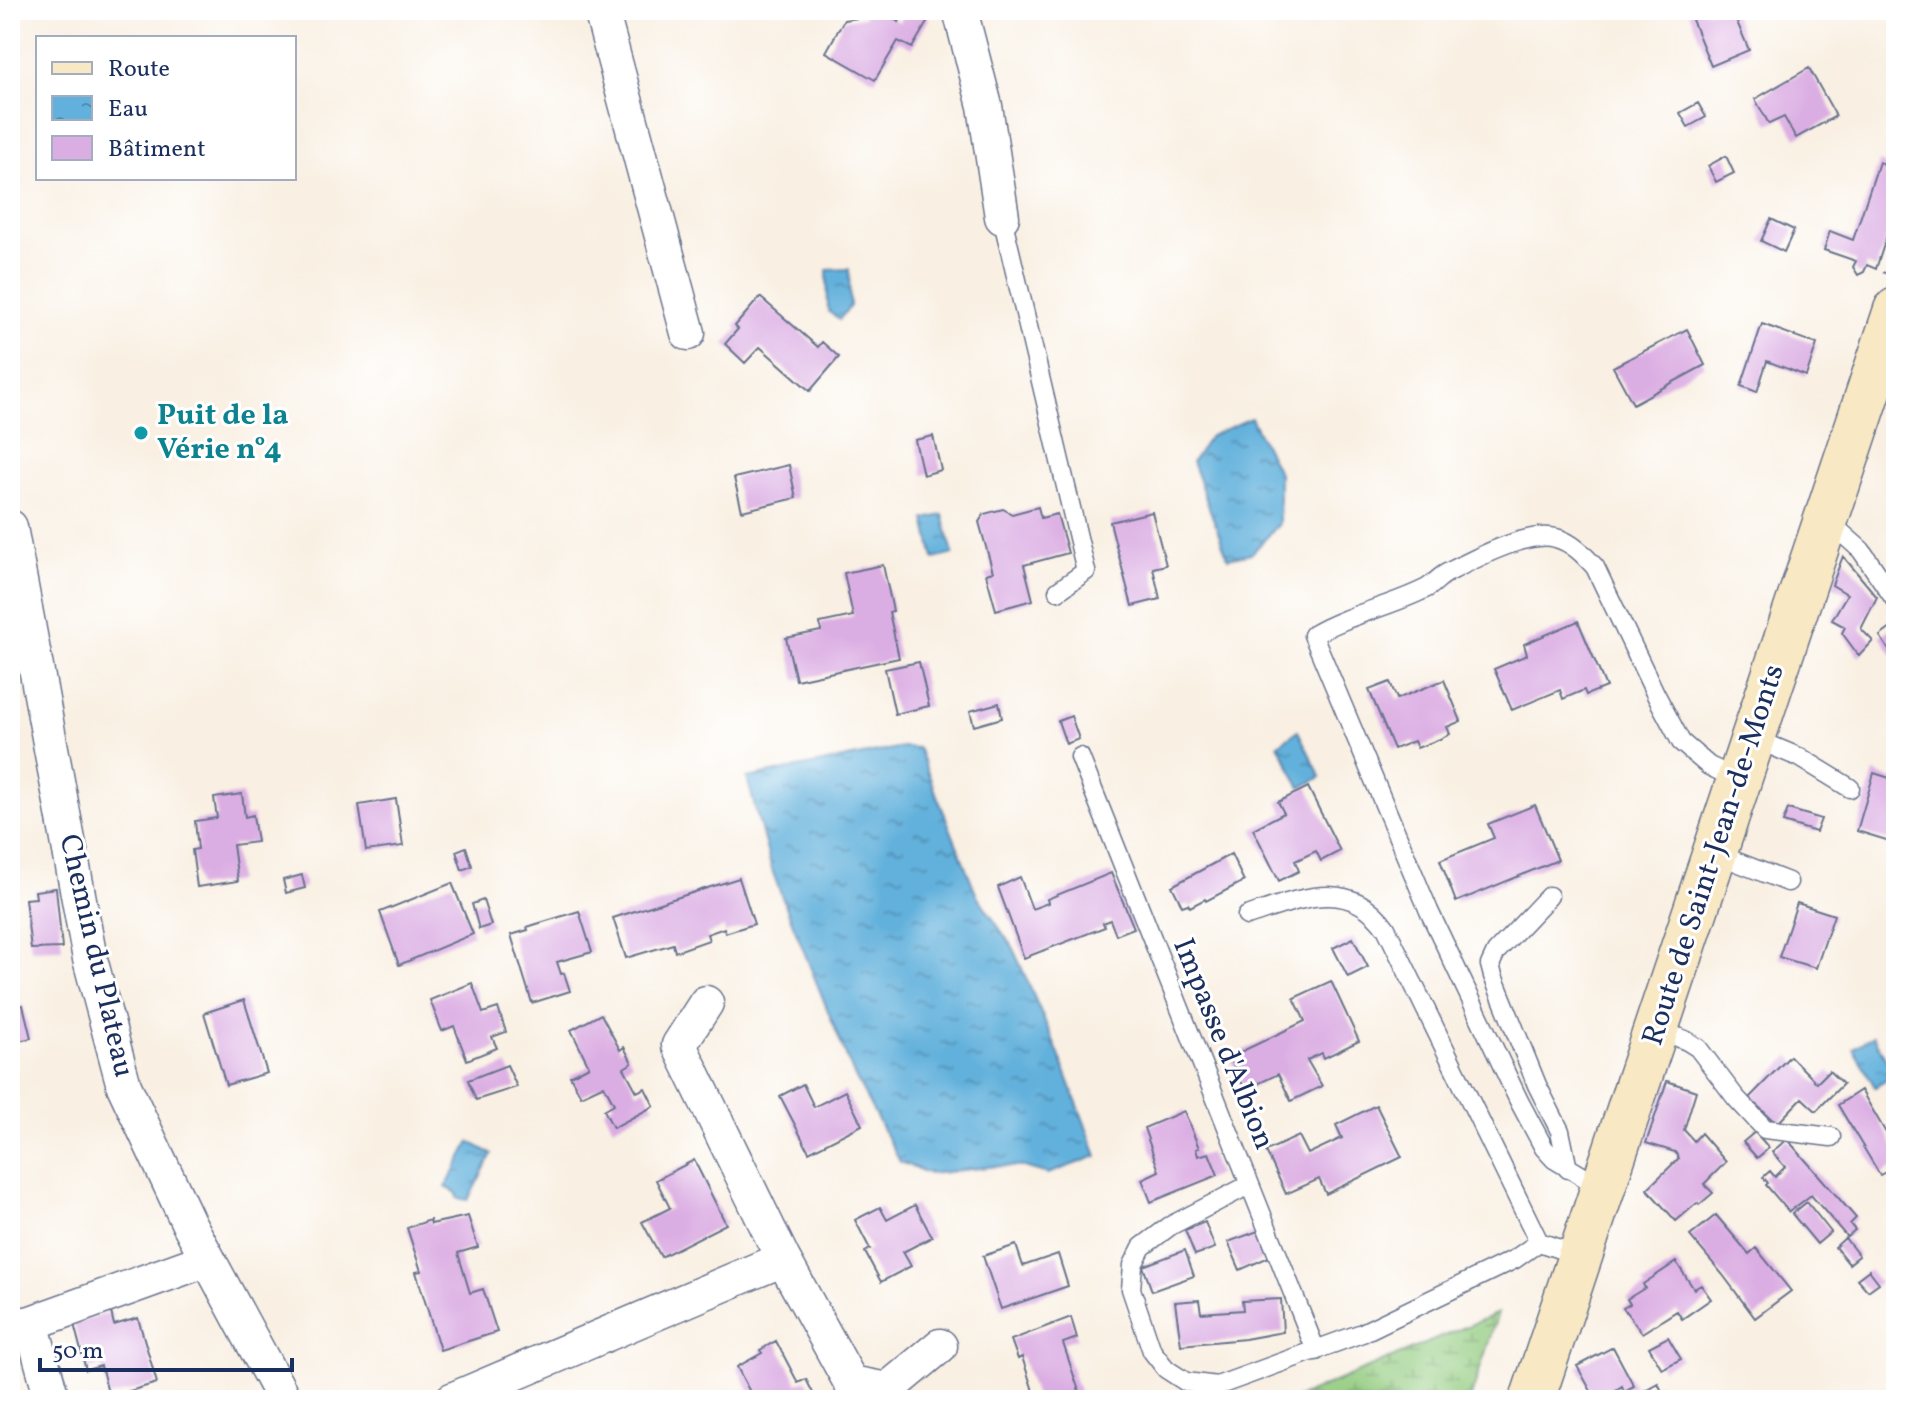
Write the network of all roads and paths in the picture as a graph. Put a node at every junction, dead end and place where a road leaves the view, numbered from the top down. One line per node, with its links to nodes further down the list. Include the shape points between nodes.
1 (601, 10): 5 (street)
2 (960, 10): 3 (street, via 985,106)
3 (1002, 217): 8 (lane, via 1086,571)
4 (1896, 310): 6 (main road, Route de Saint-Jean-de-Monts)
5 (688, 333)
6 (1826, 519): 9 (lane, via 1861,550); 10 (main road, Route de Saint-Jean-de-Monts)
7 (10, 527): 25 (street, Chemin du Plateau, via 90,959 124,1086)
8 (1058, 591)
9 (1896, 601)
10 (1753, 738): 12 (main road, Route de Saint-Jean-de-Monts); 13 (lane, via 1801,758)
11 (1080, 757): 22 (lane, Impasse d'Albion)
12 (1739, 780): 14 (main road, Route de Saint-Jean-de-Monts); 21 (lane, via 1709,766 1681,742 1595,567 1556,538 1534,537 1497,550 1429,587 1313,635 1429,911 1506,1074 1544,1148)
13 (1850, 788)
14 (1714, 853): 15 (lane); 19 (main road, Route de Saint-Jean-de-Monts)
15 (1788, 882)
16 (1549, 896): 21 (lane, via 1490,965 1537,1085)
17 (1247, 916): 23 (lane, via 1307,897 1338,896 1375,912)
18 (706, 1003): 26 (street, via 679,1045)
19 (1656, 1028): 20 (lane, via 1698,1048 1765,1129); 21 (main road, Route de Saint-Jean-de-Monts)
20 (1831, 1137)
21 (1585, 1179): 24 (main road, Route de Saint-Jean-de-Monts)
22 (1249, 1185): 29 (lane, Impasse d'Albion); 29 (lane, via 1170,1226 1142,1247 1133,1265 1131,1289 1152,1351 1186,1382 1217,1386)
23 (1539, 1242): 24 (lane); 29 (lane, via 1515,1259)
24 (1580, 1256): 33 (main road, Route de Saint-Jean-de-Monts)
25 (208, 1259): 27 (street); 31 (street, Chemin du Plateau)
26 (783, 1259): 28 (street, via 851,1383 887,1390); 32 (street)
27 (20, 1325): 30 (street)
28 (940, 1346)
29 (1316, 1351)
30 (50, 1400)
31 (284, 1400)
32 (452, 1400)
33 (1532, 1400)

